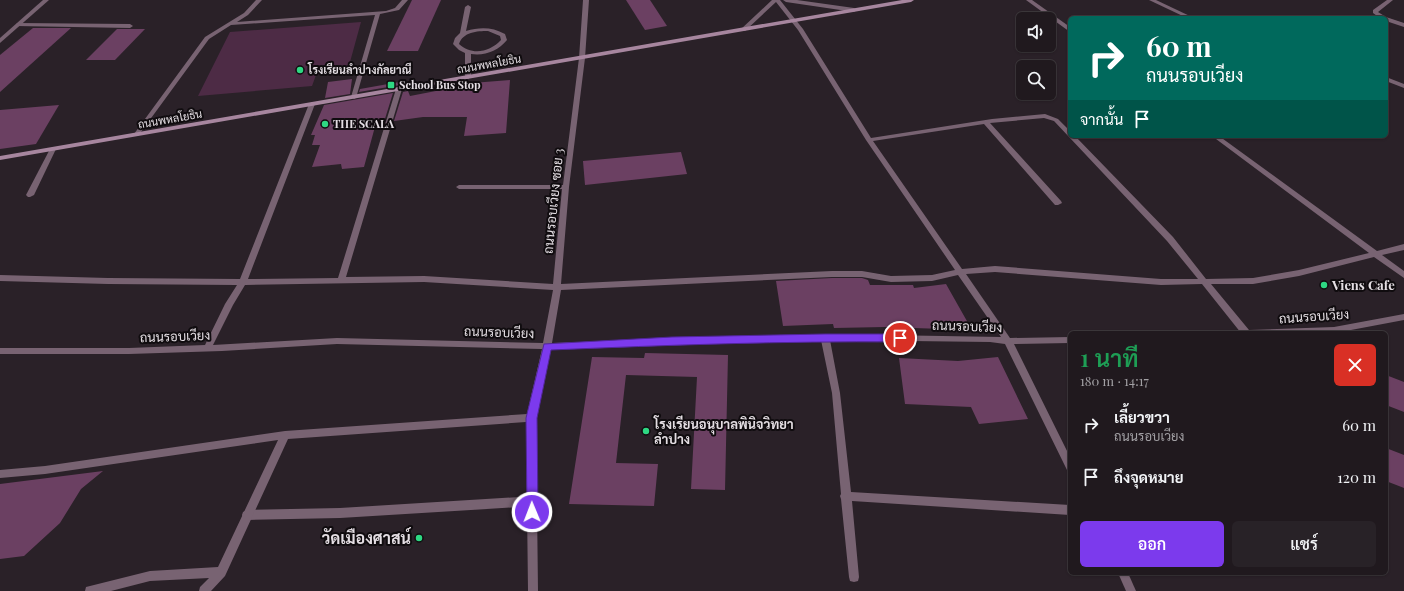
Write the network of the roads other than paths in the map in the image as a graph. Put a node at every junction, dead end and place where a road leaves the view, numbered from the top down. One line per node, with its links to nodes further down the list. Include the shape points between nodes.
1 (46, 0): 19 (street)
2 (259, 0): 18 (street)
3 (405, 0): 13 (street, via 403,6 393,11)
4 (586, 0): 27 (street, ถนนรอบเวียง ซอย 3)
5 (776, 0): 17 (street); 23 (street)
6 (786, 0): 12 (street)
7 (910, 0): 12 (main road, ถนนพหลโยธิน)
8 (1029, 0): 22 (street)
9 (1152, 0): 14 (street)
10 (1390, 0): 15 (street, via 1376,11)
11 (468, 7): 24 (street)
12 (854, 10): 17 (main road, ถนนพหลโยธิน)
13 (378, 13): 18 (street); 32 (street)
14 (1187, 16)
15 (1381, 16)
16 (1388, 19): 20 (street)
17 (794, 21): 23 (main road, ถนนพหลโยธิน); 39 (street)
18 (232, 24): 36 (street, via 207,38)
19 (18, 25): 21 (street); 25 (street)
20 (1404, 25)
21 (130, 26)
22 (1068, 29)
23 (743, 30): 27 (main road, ถนนพหลโยธิน)
24 (463, 34): 26 (street, via 456,44); 26 (street, via 487,29 503,35 504,40 500,46 491,51)
25 (0, 41)
26 (468, 52): 28 (street)
27 (582, 58): 28 (main road, ถนนพหลโยธิน); 43 (street, ถนนรอบเวียง ซอย 3)
28 (468, 77): 31 (main road, ถนนพหลโยธิน)
29 (1388, 80): 30 (street)
30 (1404, 86)
31 (399, 90): 32 (main road, ถนนพหลโยธิน); 51 (street)
32 (354, 97): 33 (main road, ถนนพหลโยธิน)
33 (312, 104): 36 (main road, ถนนพหลโยธิน); 52 (street)
34 (986, 122): 35 (street, via 1045,116 1056,120); 39 (street); 45 (street)
35 (1068, 134)
36 (136, 135): 40 (main road, ถนนพหลโยธิน)
37 (1072, 138): 53 (street, via 1170,239)
38 (1218, 138): 47 (street)
39 (869, 140): 48 (street)
40 (53, 149): 41 (main road, ถนนพหลโยธิน); 44 (street)
41 (0, 158)
42 (459, 187): 43 (street)
43 (566, 187): 54 (street, ถนนรอบเวียง ซอย 3)
44 (30, 195)
45 (1058, 203)
46 (1404, 247): 47 (street)
47 (1377, 255): 49 (street); 53 (street, via 1253,281)
48 (961, 272): 53 (street, via 995,269 1161,282); 54 (street, via 932,278 891,279 862,274 832,274); 60 (street)
49 (1404, 275)
50 (0, 278): 52 (street)
51 (342, 280): 52 (street); 54 (street, via 424,279)
52 (243, 282): 62 (street)
53 (1206, 282): 56 (street)
54 (557, 287): 61 (street, ถนนรอบเวียง ซอย 3)
55 (1404, 317): 57 (street, ถนนรอบเวียง)
56 (1244, 331)
57 (1339, 331)
58 (825, 337): 60 (street, ถนนรอบเวียง); 61 (street, ถนนรอบเวียง); 68 (street, via 836,393)
59 (1068, 340): 60 (street, ถนนรอบเวียง)
60 (1008, 341): 66 (street)
61 (547, 346): 62 (street, ถนนรอบเวียง, via 337,341); 64 (street, ถนนรอบเวียง ซอย 3)
62 (208, 347): 63 (street, ถนนรอบเวียง, via 129,351)
63 (0, 351)
64 (531, 418): 65 (street); 77 (street, ถนนรอบเวียง ซอย 3)
65 (285, 435): 67 (street, via 45,470); 71 (street)
66 (1068, 463)
67 (0, 474)
68 (845, 496): 70 (street); 74 (street)
69 (520, 502): 71 (street, via 340,513)
70 (1068, 510)
71 (247, 515): 72 (street)
72 (221, 572): 75 (street, via 150,576); 76 (street)
73 (1124, 575): 78 (street)
74 (854, 577)
75 (90, 591)
76 (204, 591)
77 (533, 591)
78 (1131, 591)

